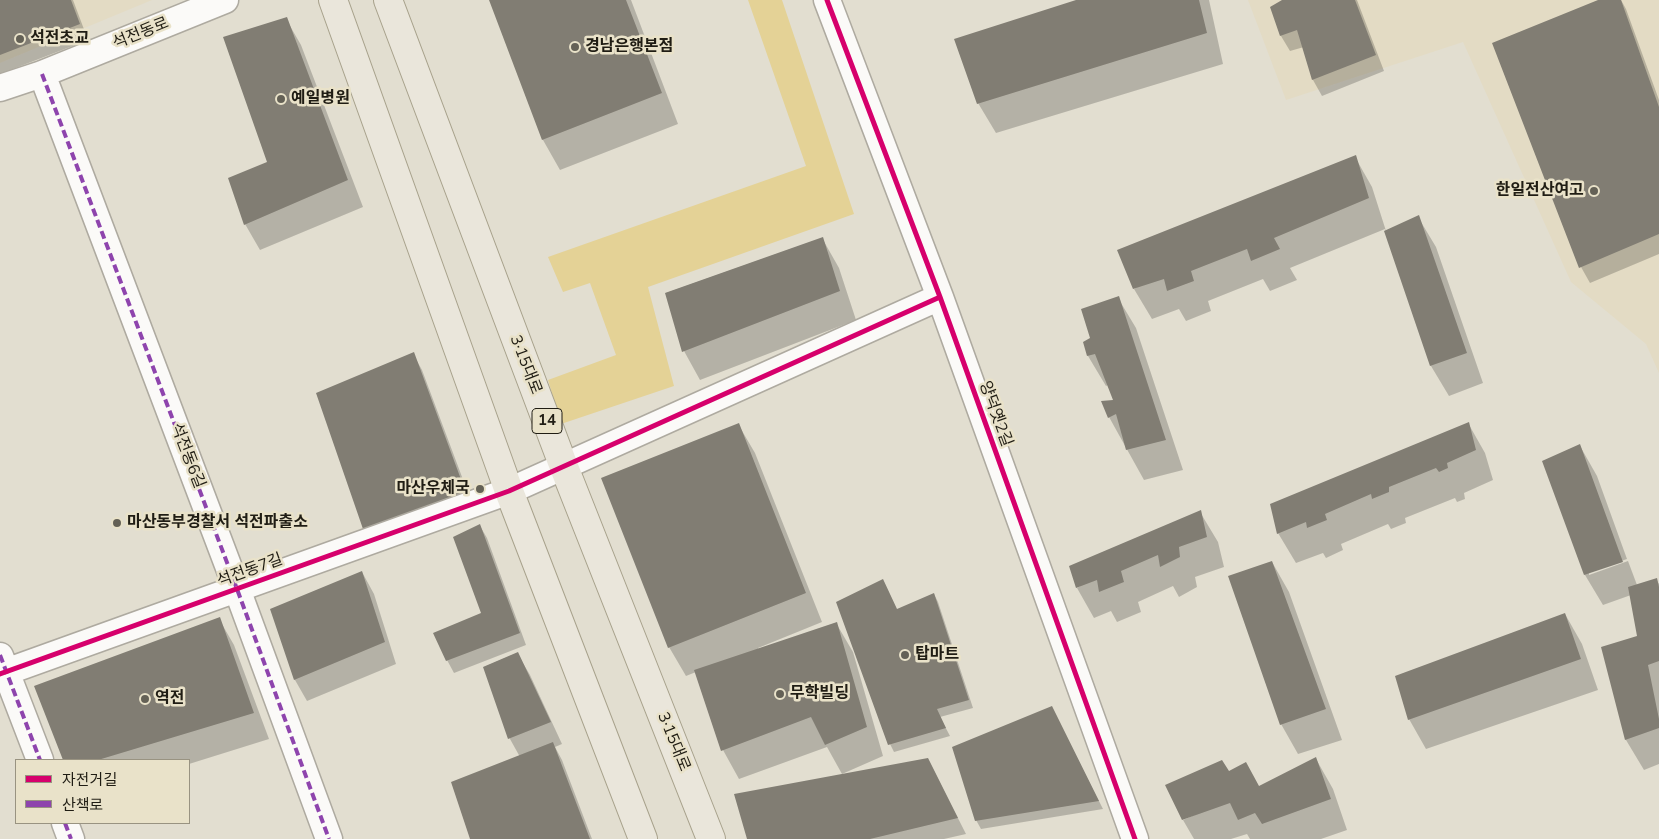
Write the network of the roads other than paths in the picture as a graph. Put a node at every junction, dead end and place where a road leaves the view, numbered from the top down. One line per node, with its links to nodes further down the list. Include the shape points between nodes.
1 (225, 0): 5 (street, 석전동로)
2 (334, 0): 9 (main road)
3 (388, 0): 8 (main road, 3·15대로 / 14)
4 (828, 0): 7 (street, 양덕옛2길)
5 (42, 74): 6 (street, 석전동로); 10 (street, 석전동6길)
6 (0, 88)
7 (940, 297): 8 (street, 석전동7길); 18 (street, 양덕옛2길)
8 (564, 467): 9 (street, 석전동7길); 17 (main road, 3·15대로 / 14)
9 (509, 491): 10 (street, 석전동7길); 16 (main road)
10 (237, 589): 11 (street, 석전동7길); 15 (street, 석전동6길)
11 (2, 667): 12 (street)
12 (40, 759)
13 (64, 824): 14 (street)
14 (71, 839)
15 (330, 839)
16 (643, 839)
17 (711, 839)
18 (1135, 839)

